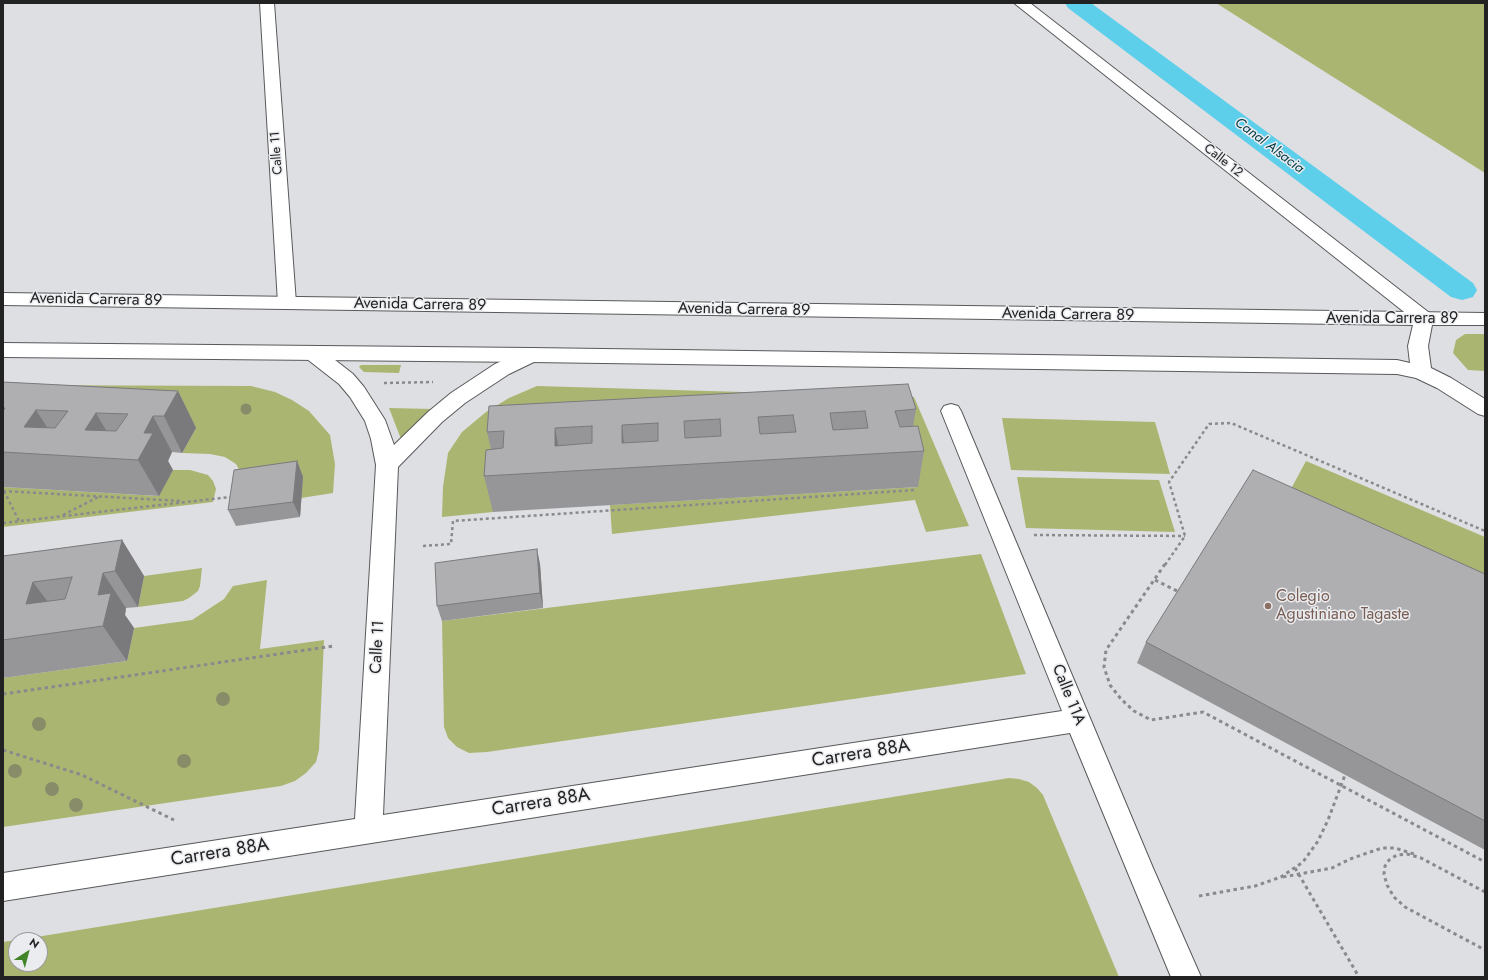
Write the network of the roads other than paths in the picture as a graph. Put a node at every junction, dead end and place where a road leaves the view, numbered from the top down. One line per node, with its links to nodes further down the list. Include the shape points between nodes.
1 (267, 3): 4 (street, Calle 11)
2 (1021, 3): 5 (street, Calle 12)
3 (3, 299): 4 (street, Avenida Carrera 89)
4 (287, 303): 5 (street, Avenida Carrera 89)
5 (1425, 319): 6 (street, Avenida Carrera 89); 10 (street, via 1418,346)
6 (1485, 319)
7 (3, 350): 8 (street)
8 (314, 354): 9 (street); 13 (street, Calle 11, via 346,379 357,392 375,420)
9 (531, 355): 10 (street, via 1397,368); 13 (street, via 502,369 458,398 435,416)
10 (1421, 372): 11 (street)
11 (1485, 409)
12 (951, 411): 14 (street, Calle 11A)
13 (387, 465): 15 (street, Calle 11)
14 (1078, 720): 15 (street, Carrera 88A); 17 (street, Calle 11A)
15 (368, 830): 16 (street, Carrera 88A)
16 (3, 887)
17 (1186, 977)

